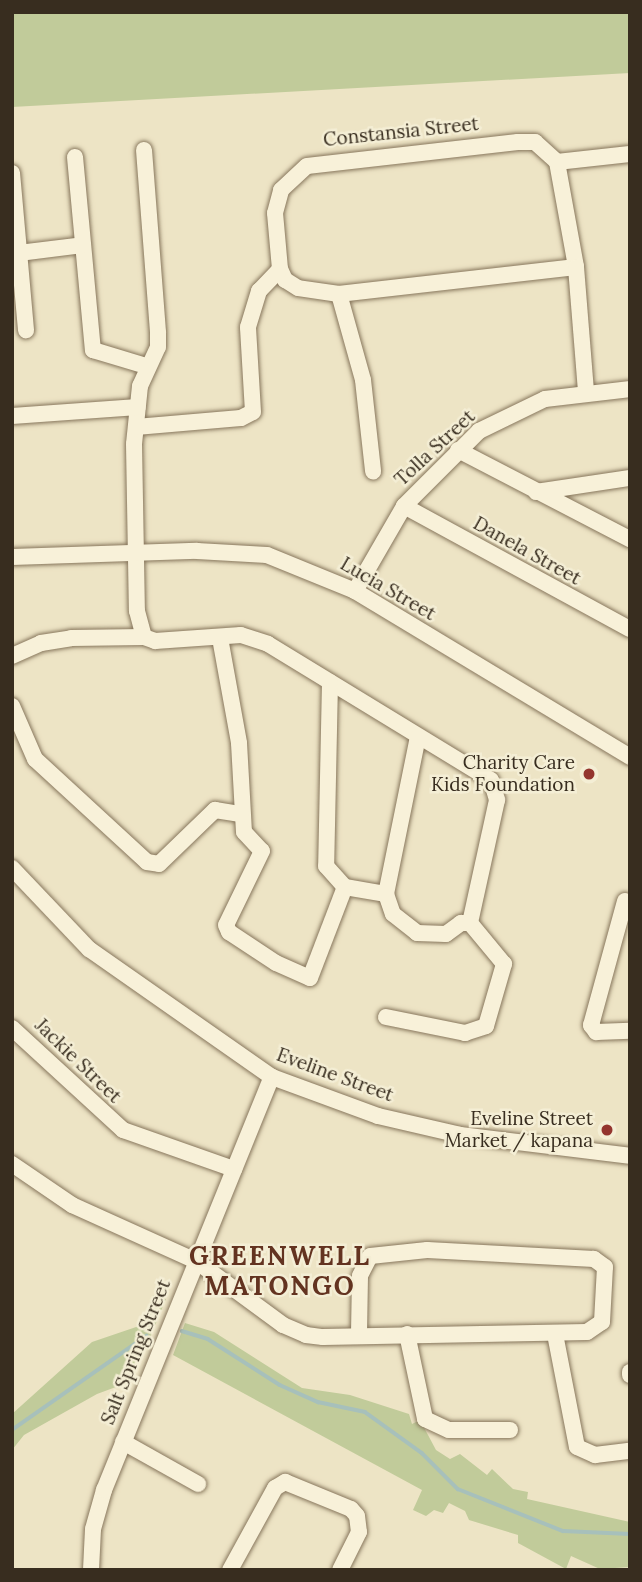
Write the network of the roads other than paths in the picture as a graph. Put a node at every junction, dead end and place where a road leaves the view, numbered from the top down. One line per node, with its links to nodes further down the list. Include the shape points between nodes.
1 (144, 150): 12 (street, via 158,334 158,347)
2 (630, 154): 4 (street)
3 (75, 157): 6 (street)
4 (557, 162): 8 (street); 9 (street, Constansia Street, via 535,142 518,142 307,166 281,190 275,213)
5 (12, 173): 7 (street)
6 (83, 245): 7 (street); 12 (street, via 93,349)
7 (19, 253): 11 (street)
8 (576, 267): 10 (street); 14 (street)
9 (280, 269): 10 (street, via 285,280 299,288); 17 (street, via 259,291 248,327 253,412 241,418)
10 (339, 294): 19 (street, via 363,380)
11 (26, 330)
12 (146, 366): 15 (street)
13 (630, 389): 14 (street, Tolla Street)
14 (586, 392): 18 (street, Tolla Street, via 519,409 479,431)
15 (138, 407): 16 (street); 17 (street)
16 (12, 416)
17 (136, 427): 24 (street)
18 (458, 450): 21 (street); 22 (street, Tolla Street)
19 (373, 471)
20 (630, 478): 21 (street)
21 (536, 492): 23 (street)
22 (404, 506): 26 (street, Tolla Street); 27 (street, Danela Street)
23 (630, 539)
24 (138, 554): 25 (street, Lucia Street); 26 (street, Lucia Street, via 267,555); 28 (street, via 137,611)
25 (12, 557)
26 (355, 591): 34 (street, Lucia Street)
27 (630, 629)
28 (144, 637): 29 (street, via 155,641); 30 (street, via 71,638 41,643)
29 (220, 638): 31 (street, via 241,635 268,645); 35 (street, via 236,721)
30 (12, 656)
31 (330, 682): 33 (street); 37 (street, via 326,866)
32 (12, 706): 35 (street, via 35,760 147,862 159,864 215,810)
33 (418, 737): 38 (street); 40 (street, via 483,774 496,788)
34 (630, 757)
35 (241, 814): 37 (street, via 244,832 262,851 226,925 229,932 276,963 310,978)
36 (12, 868): 44 (street, Eveline Street, via 89,949)
37 (345, 887): 38 (street)
38 (386, 894): 40 (street, via 393,914 417,933 446,934 461,923)
39 (625, 901): 43 (street, via 590,1025 596,1031)
40 (470, 923): 41 (street, via 504,964 485,1026 465,1033)
41 (386, 1017)
42 (12, 1028): 47 (street, Jackie Street, via 123,1130)
43 (630, 1031)
44 (272, 1077): 45 (street, Eveline Street, via 378,1116 460,1135); 47 (street, Salt Spring Street)
45 (630, 1156)
46 (12, 1164): 48 (street, via 72,1205)
47 (234, 1169): 48 (street, Salt Spring Street)
48 (196, 1261): 51 (street, via 295,1331 323,1337); 53 (street, Salt Spring Street)
49 (407, 1334): 50 (street); 51 (street); 52 (street, via 425,1419 449,1430)
50 (555, 1334): 51 (street, via 587,1332 602,1322 602,1261 427,1250 370,1256 360,1276); 54 (street, via 577,1447 594,1455)
51 (359, 1336)
52 (510, 1430)
53 (123, 1442): 55 (street); 56 (street, Salt Spring Street, via 97,1510)
54 (630, 1451)
55 (198, 1484)
56 (91, 1570)
57 (230, 1570): 58 (street, via 275,1488 285,1482 351,1509 356,1516 359,1532)
58 (340, 1570)

